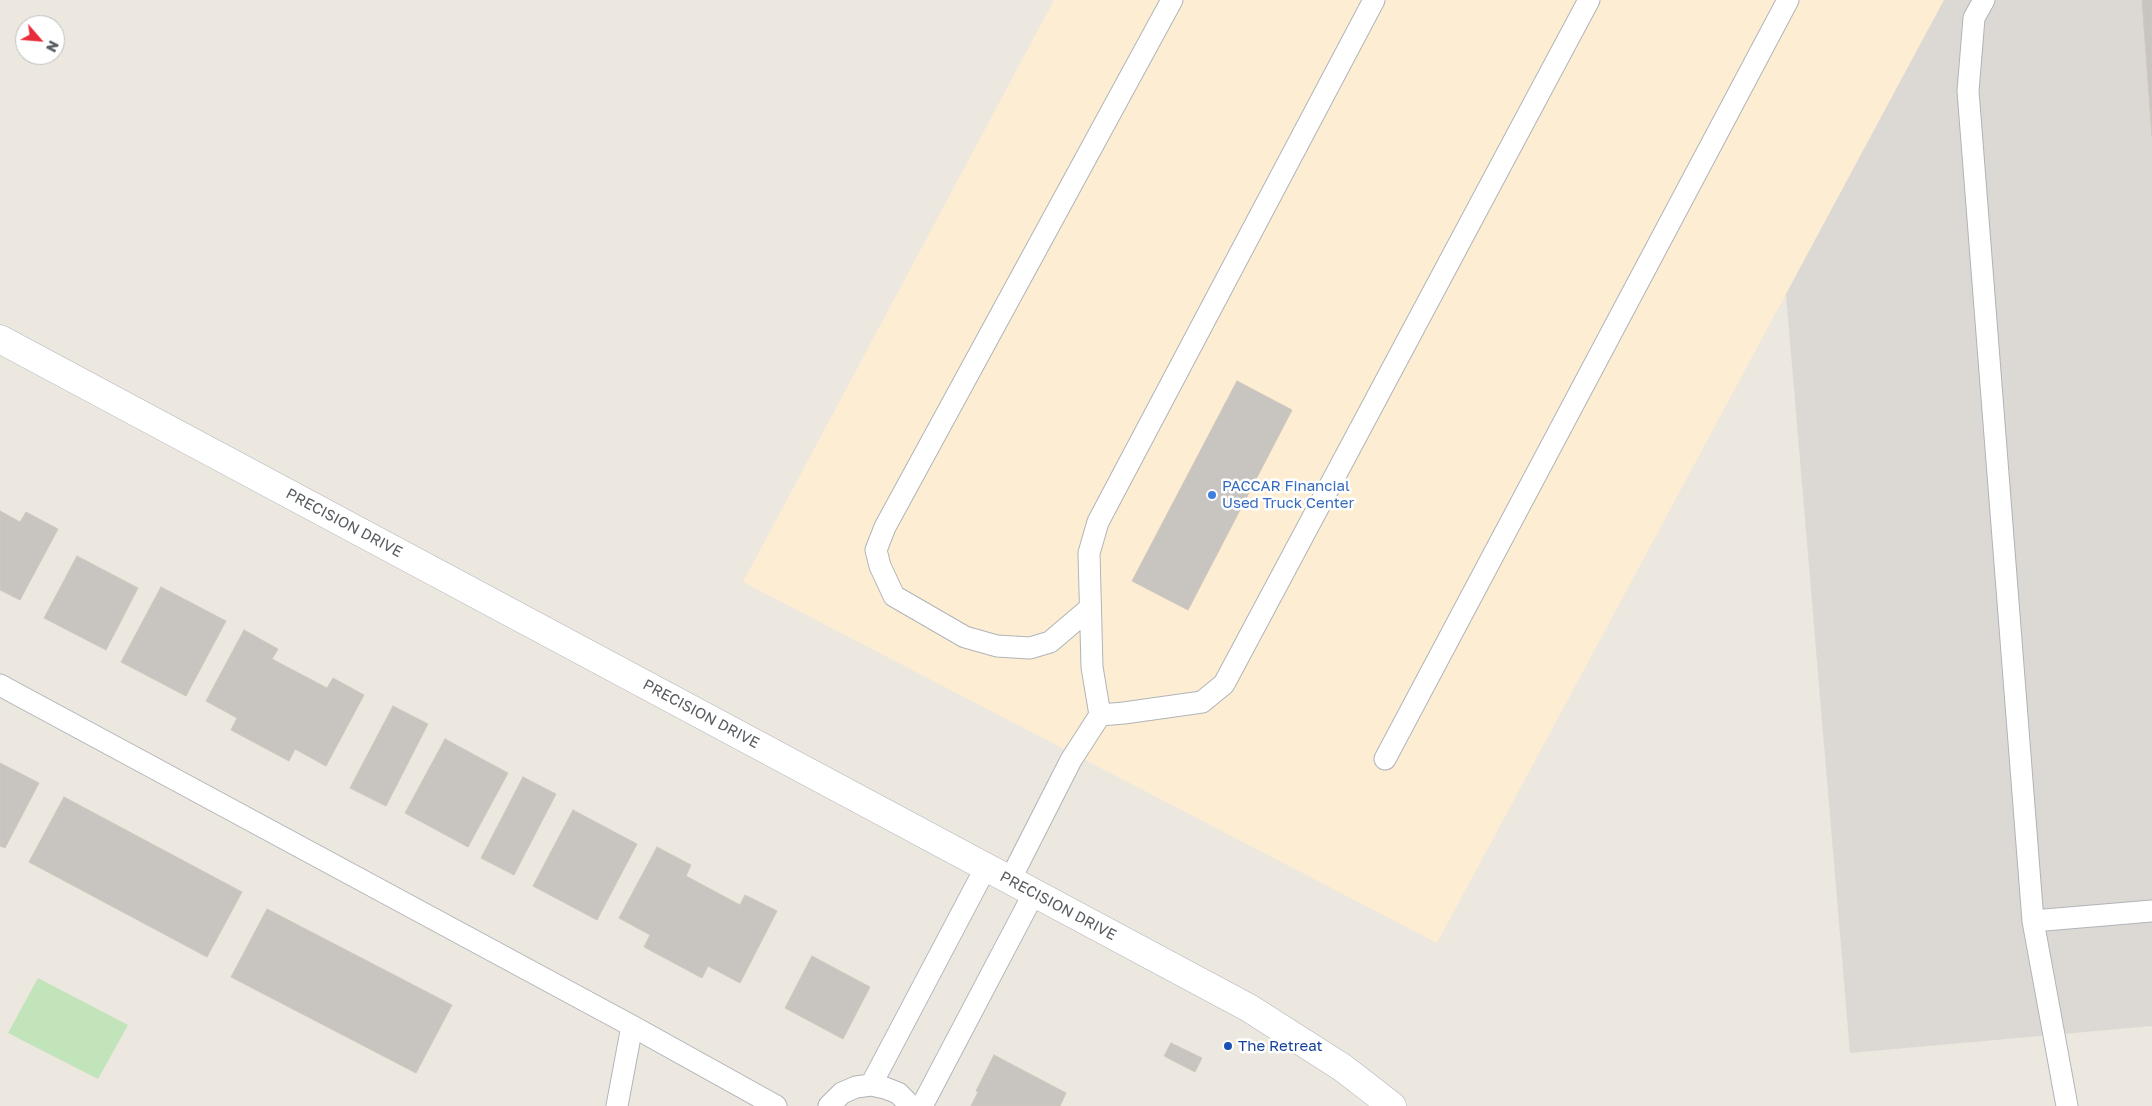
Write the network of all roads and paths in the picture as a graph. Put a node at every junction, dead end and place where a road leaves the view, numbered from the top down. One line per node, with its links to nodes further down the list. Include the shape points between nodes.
1 (1172, 0): 7 (lane, via 885,527 876,550 894,596 965,637 997,646 1030,648 1050,642)
2 (1374, 0): 7 (lane, via 1098,522 1089,553)
3 (1589, 0): 9 (lane, via 1224,684 1202,702)
4 (1788, 0): 10 (lane)
5 (1984, 0): 15 (lane, via 1974,18 1968,91)
6 (0, 339): 11 (street, PRECISION DRIVE)
7 (1090, 608): 9 (lane, via 1092,668)
8 (0, 685): 16 (lane)
9 (1100, 715): 12 (lane, via 1070,760)
10 (1385, 759)
11 (986, 867): 12 (street, PRECISION DRIVE); 17 (lane)
12 (1010, 880): 13 (street, PRECISION DRIVE)
13 (1034, 893): 22 (lane); 23 (street, PRECISION DRIVE, via 1249,1008 1343,1068)
14 (2152, 911): 15 (lane)
15 (2033, 920): 24 (lane)
16 (632, 1026): 18 (lane); 19 (lane)
17 (871, 1086): 20 (lane, via 856,1087 842,1093); 21 (lane, via 898,1093)
18 (617, 1106)
19 (776, 1106)
20 (829, 1106)
21 (911, 1106)
22 (922, 1106)
23 (1392, 1106)
24 (2067, 1106)

